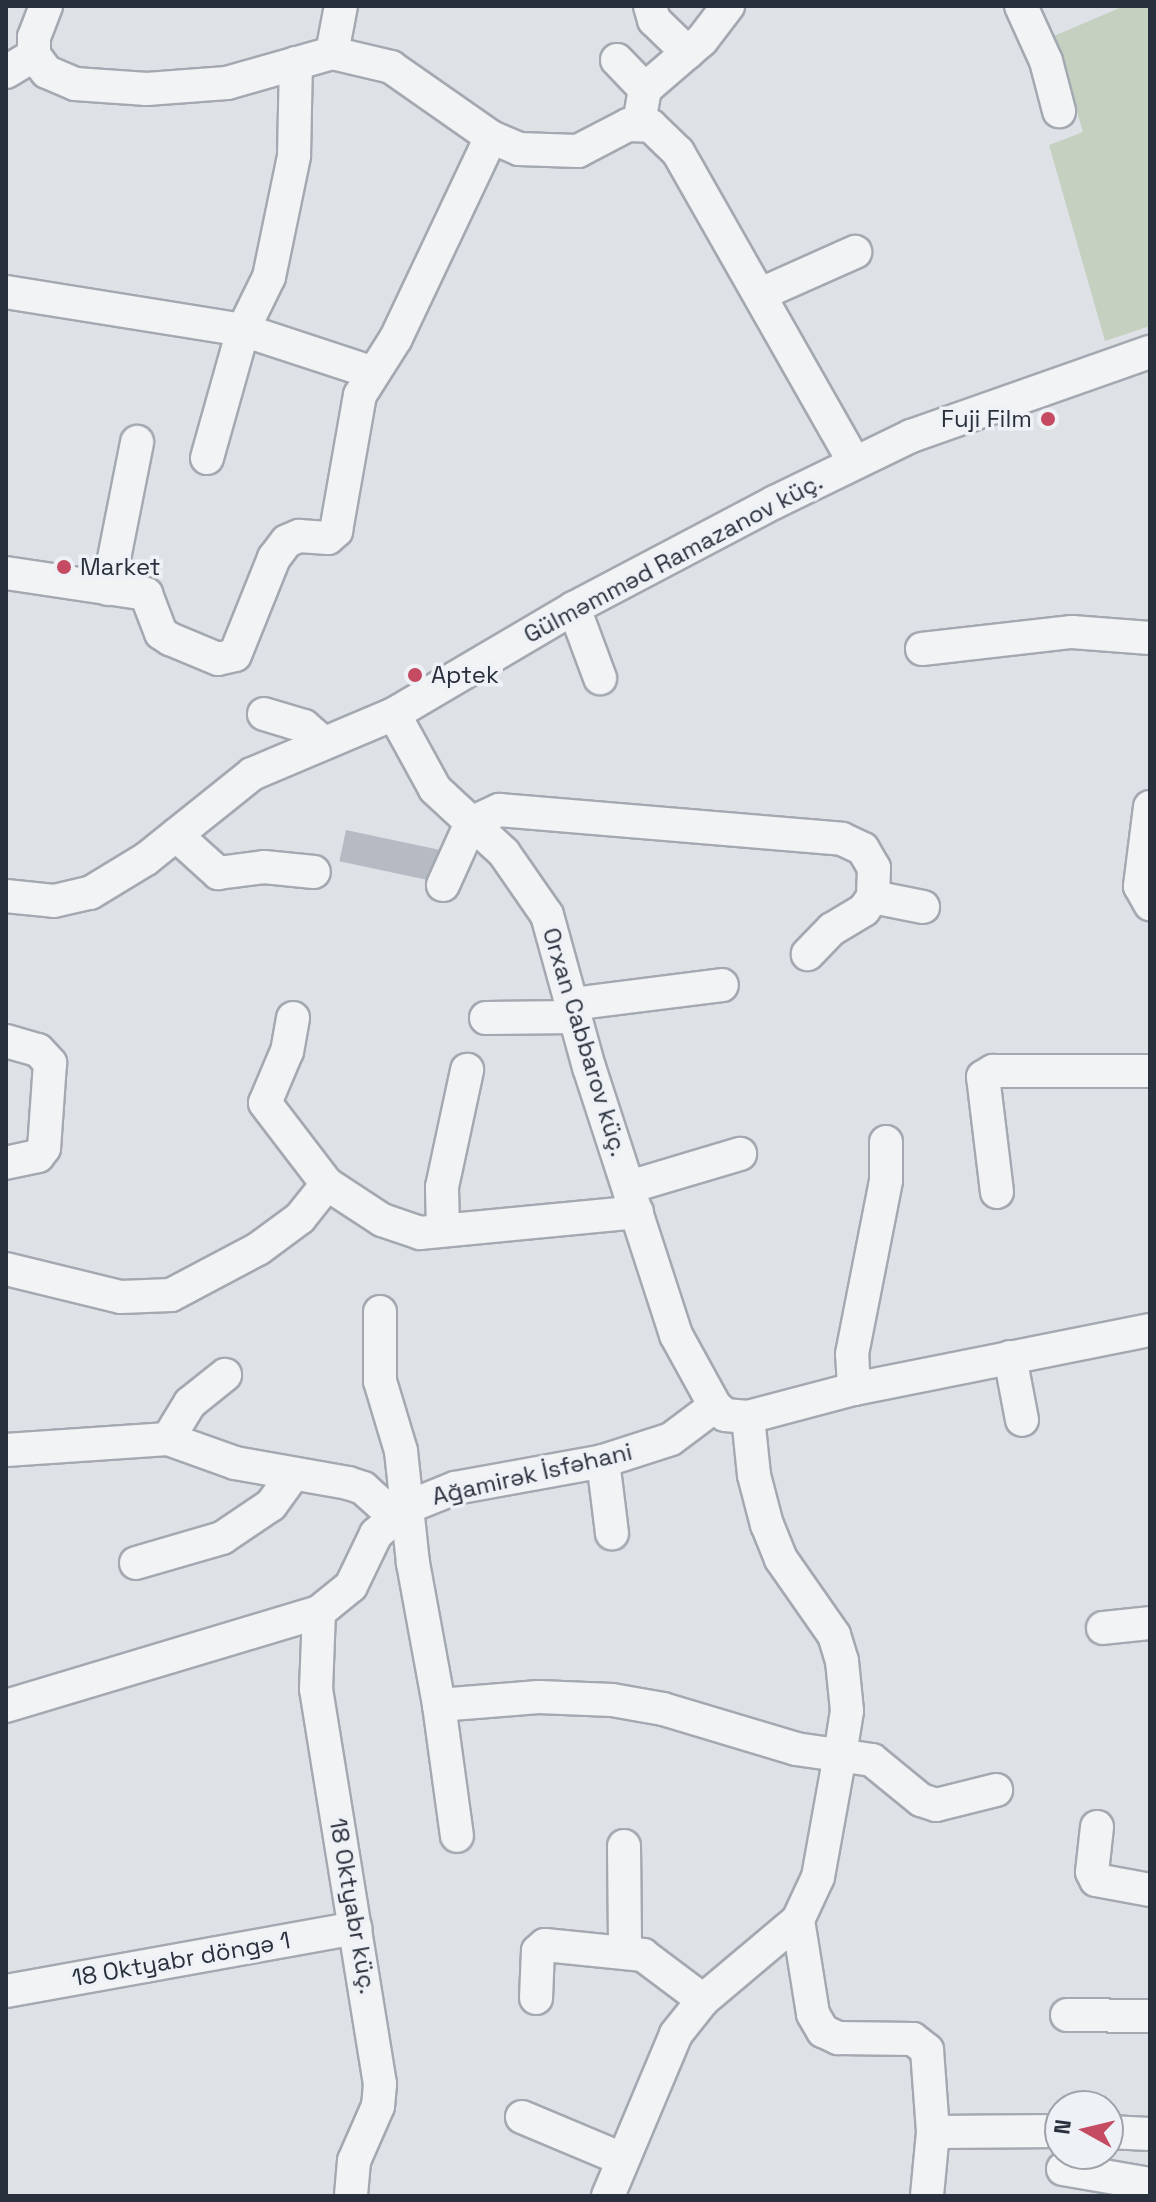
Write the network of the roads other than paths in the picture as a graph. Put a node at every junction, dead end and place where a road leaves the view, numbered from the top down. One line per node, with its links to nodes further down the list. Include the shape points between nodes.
1 (46, 6): 8 (street, via 34,37)
2 (341, 6): 6 (street)
3 (650, 6): 7 (street, via 654,20)
4 (728, 6): 7 (street)
5 (1021, 6): 13 (street, via 1046,61)
6 (332, 53): 10 (street); 15 (street, via 391,67)
7 (688, 53): 12 (street)
8 (34, 55): 10 (street, via 47,72 61,78 116,88 227,83); 11 (street)
9 (617, 60): 12 (street)
10 (296, 63): 19 (street, via 294,156 269,277)
11 (6, 72)
12 (645, 89): 14 (street)
13 (1059, 111)
14 (639, 123): 15 (street, via 589,148 560,154 519,149); 18 (street, via 665,135 678,152)
15 (491, 137): 21 (street, via 396,338)
16 (855, 252): 18 (street)
17 (6, 292): 19 (street)
18 (763, 293): 24 (street)
19 (243, 330): 21 (street); 23 (street)
20 (1150, 352): 24 (street, Gülməmməd Ramazanov küç., via 965,415)
21 (371, 372): 26 (street, via 355,410 336,531 328,538 299,536 287,541 274,558 235,655 218,659 170,639 161,633 146,594)
22 (137, 442): 26 (street)
23 (207, 458)
24 (854, 462): 27 (street, Gülməmməd Ramazanov küç.)
25 (6, 573): 26 (street)
26 (108, 589)
27 (574, 608): 30 (street); 32 (street, Gülməmməd Ramazanov küç.)
28 (1150, 638): 29 (street, via 1072,632)
29 (922, 649)
30 (600, 678)
31 (264, 714): 33 (street, via 304,726)
32 (394, 714): 33 (street, Gülməmməd Ramazanov küç.); 35 (street, Orxan Cabbarov küç., via 435,789)
33 (321, 741): 36 (street, Gülməmməd Ramazanov küç., via 252,774)
34 (1150, 807): 41 (street, via 1140,886)
35 (471, 823): 38 (street); 40 (street, via 499,810 842,839 863,849 874,868); 45 (street, Orxan Cabbarov küç., via 517,868 547,915)
36 (176, 835): 37 (street, via 218,873 264,867); 39 (street, Gülməmməd Ramazanov küç., via 90,893 54,901)
37 (314, 872)
38 (443, 885)
39 (6, 896)
40 (873, 897): 42 (street); 43 (street)
41 (1150, 904)
42 (923, 907)
43 (808, 954)
44 (722, 985): 45 (street)
45 (574, 1010): 47 (street); 56 (street, Orxan Cabbarov küç.)
46 (293, 1018): 54 (street, via 287,1051 265,1103)
47 (486, 1018)
48 (6, 1041): 53 (street, via 38,1050 50,1063 44,1148 38,1156)
49 (467, 1070): 57 (street, via 442,1187)
50 (1150, 1071): 55 (street, via 993,1071 983,1077)
51 (886, 1142): 63 (street, via 886,1180 852,1354)
52 (740, 1154): 56 (street)
53 (6, 1163)
54 (327, 1184): 57 (street, via 403,1230); 58 (street, via 300,1218 258,1249 171,1295 121,1297)
55 (997, 1192)
56 (633, 1200): 57 (street); 64 (street, Orxan Cabbarov küç., via 676,1335)
57 (443, 1229)
58 (6, 1269)
59 (380, 1312): 71 (street, via 380,1381 397,1429)
60 (1150, 1330): 61 (street)
61 (1010, 1357): 63 (street); 66 (street)
62 (225, 1375): 67 (street, via 190,1403)
63 (854, 1389): 65 (street)
64 (715, 1406): 65 (street, via 725,1415); 69 (street, Ağamirək İsfəhani, via 671,1439)
65 (748, 1417): 79 (street, via 754,1475 767,1525 781,1559 834,1635 842,1661 847,1711)
66 (1022, 1420)
67 (168, 1439): 68 (street); 70 (street, via 205,1455)
68 (6, 1450)
69 (603, 1461): 71 (street, Ağamirək İsfəhani, via 455,1488); 72 (street)
70 (292, 1476): 71 (street, via 363,1488); 73 (street, via 271,1505 222,1538)
71 (400, 1511): 74 (street, via 376,1534 351,1586); 77 (street)
72 (612, 1533)
73 (136, 1563)
74 (319, 1612): 78 (street); 86 (street, 18 Oktyabr küç., via 316,1689)
75 (1150, 1623): 76 (street)
76 (1103, 1628)
77 (439, 1705): 79 (street, via 539,1697 612,1700 663,1709 796,1749); 82 (street)
78 (6, 1706)
79 (840, 1755): 80 (street, via 872,1760 921,1800 936,1805); 85 (street, via 818,1877)
80 (996, 1790)
81 (1097, 1827): 84 (street, via 1092,1872 1096,1880)
82 (457, 1836)
83 (624, 1846): 87 (street)
84 (1150, 1890)
85 (798, 1920): 90 (street); 95 (street, via 813,2014 823,2031 838,2038 913,2039 927,2050)
86 (355, 1928): 88 (street, 18 Oktyabr döngə 1); 101 (street, 18 Oktyabr küç., via 380,2084 378,2106 354,2161)
87 (625, 1949): 89 (street, via 545,1945 538,1951); 90 (street, via 661,1963)
88 (6, 1991)
89 (536, 1998)
90 (703, 2000): 98 (street, via 659,2066)
91 (1067, 2015): 92 (street)
92 (1150, 2016)
93 (522, 2117): 98 (street)
94 (1044, 2131): 95 (street)
95 (933, 2132): 103 (street)
96 (1124, 2133): 97 (street)
97 (1150, 2134)
98 (622, 2159): 102 (street)
99 (1068, 2170): 100 (street)
100 (1150, 2185): 104 (street)
101 (351, 2196)
102 (608, 2196)
103 (927, 2196)
104 (1146, 2196)

